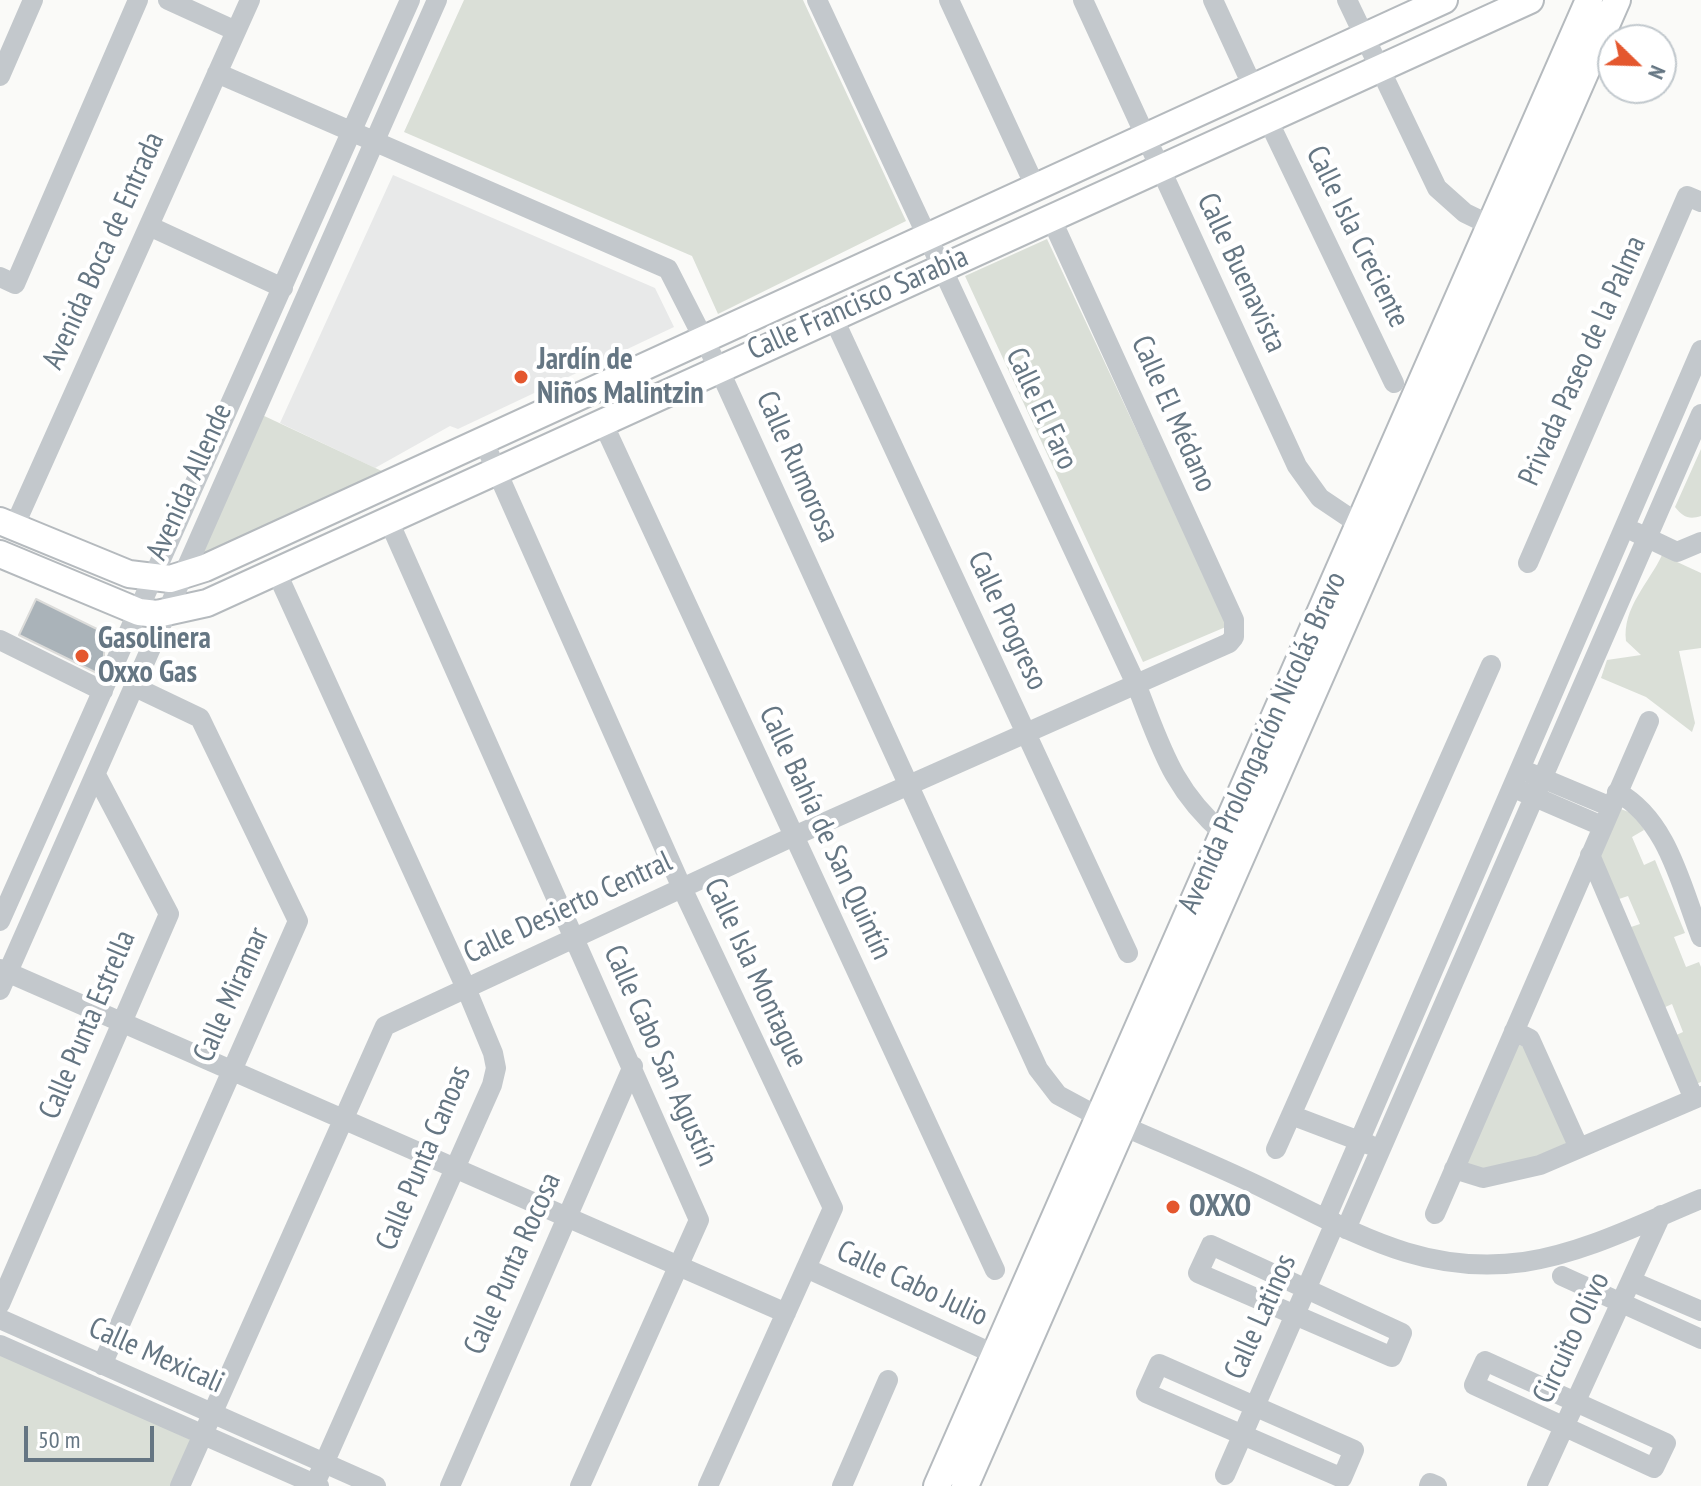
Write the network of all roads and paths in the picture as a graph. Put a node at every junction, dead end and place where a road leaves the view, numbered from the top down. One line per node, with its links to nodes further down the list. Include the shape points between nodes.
1 (33, 0): 20 (street)
2 (138, 0): 34 (street)
3 (168, 0): 16 (street)
4 (250, 0): 16 (street, Avenida Boca de Entrada)
5 (410, 0): 23 (street, Avenida Allende)
6 (437, 0): 25 (street, Avenida Allende)
7 (817, 0): 32 (street, Calle El Faro)
8 (949, 0): 27 (street)
9 (1083, 0): 24 (street, Calle Buenavista)
10 (1213, 0): 21 (street)
11 (1347, 0): 17 (street)
12 (1444, 0): 17 (main road, Calle Francisco Sarabia)
13 (1530, 0): 18 (main road, Calle Francisco Sarabia)
14 (1589, 0): 31 (main road, Avenida Prolongación Nicolás Bravo)
15 (1617, 0): 49 (main road, Avenida Prolongación Nicolás Bravo)
16 (236, 31): 19 (street, Avenida Boca de Entrada)
17 (1364, 36): 18 (street); 21 (main road, Calle Francisco Sarabia)
18 (1377, 67): 22 (main road, Calle Francisco Sarabia); 31 (street, via 1437,188 1465,213)
19 (217, 73): 23 (street, Calle Rumorosa); 30 (street, Avenida Boca de Entrada)
20 (0, 76)
21 (1253, 87): 24 (main road, Calle Francisco Sarabia)
22 (1267, 118): 26 (main road, Calle Francisco Sarabia); 40 (street, Calle Isla Creciente)
23 (352, 131): 25 (street, Calle Rumorosa); 35 (street, Avenida Allende)
24 (1146, 135): 26 (street, Calle Buenavista); 27 (main road, Calle Francisco Sarabia)
25 (374, 141): 37 (street, Calle Rumorosa, via 668,269); 57 (street, Avenida Allende)
26 (1159, 167): 29 (main road, Calle Francisco Sarabia); 47 (street, Calle Buenavista, via 1297,466 1320,498)
27 (1035, 186): 32 (main road, Calle Francisco Sarabia)
28 (1701, 202): 55 (street, Privada Paseo de la Palma, via 1687,196)
29 (1050, 216): 33 (main road, Calle Francisco Sarabia); 61 (street, Calle El Médano, via 1234,620)
30 (149, 226): 35 (street); 46 (street, Avenida Boca de Entrada)
31 (1492, 226): 47 (main road, Avenida Prolongación Nicolás Bravo)
32 (928, 234): 33 (street, Calle El Faro); 37 (main road, Calle Francisco Sarabia)
33 (941, 266): 36 (main road, Calle Francisco Sarabia); 64 (street, Calle El Faro)
34 (8, 280)
35 (283, 288): 58 (street, Avenida Allende)
36 (832, 315): 39 (main road, Calle Francisco Sarabia); 68 (street, Calle Progreso)
37 (703, 337): 39 (street, Calle Rumorosa); 43 (main road, Calle Francisco Sarabia)
38 (1701, 350): 48 (street)
39 (718, 367): 42 (main road, Calle Francisco Sarabia); 71 (street, Calle Rumorosa)
40 (1394, 383)
41 (1701, 414): 50 (street)
42 (602, 421): 44 (main road, Calle Francisco Sarabia); 76 (street, Calle Bahía de San Quintín)
43 (483, 440): 44 (street, Calle Isla Montague); 57 (main road, Calle Francisco Sarabia)
44 (496, 470): 45 (main road, Calle Francisco Sarabia); 78 (street, Calle Isla Montague)
45 (388, 519): 56 (main road, Calle Francisco Sarabia); 81 (street, Calle Cabo San Agustín)
46 (7, 524): 58 (main road, via 129,574)
47 (1359, 526): 49 (street, Calle Buenavista); 75 (main road, Avenida Prolongación Nicolás Bravo)
48 (1625, 528): 50 (street); 70 (street)
49 (1383, 538): 93 (main road, Avenida Prolongación Nicolás Bravo)
50 (1647, 538): 52 (street); 72 (street)
51 (1701, 542): 52 (street)
52 (1677, 552): 54 (street)
53 (2, 558): 59 (main road)
54 (1701, 559)
55 (1528, 563)
56 (276, 571): 60 (main road, Calle Francisco Sarabia, via 207,603); 84 (street, Calle Punta Canoas)
57 (182, 575): 58 (main road, Calle Francisco Sarabia); 60 (street, Avenida Allende)
58 (154, 578): 59 (street, Avenida Allende)
59 (139, 612): 60 (main road, Calle Francisco Sarabia); 66 (street, Avenida Allende)
60 (165, 612): 65 (street, Avenida Allende)
61 (1234, 637): 64 (street, Calle Desierto Central)
62 (0, 640): 66 (street)
63 (1491, 665): 90 (street)
64 (1136, 684): 68 (street, Calle Desierto Central); 75 (street, Calle El Faro, via 1180,787 1196,810)
65 (135, 687): 69 (street, Avenida Allende); 88 (street, Calle Miramar, via 200,718 298,921)
66 (103, 691): 79 (street, Avenida Allende)
67 (1649, 721): 73 (street)
68 (1025, 732): 71 (street, Calle Desierto Central); 82 (street, Calle Progreso)
69 (96, 775): 83 (street, Avenida Allende); 85 (street, Calle Punta Estrella, via 169,914)
70 (1518, 779): 72 (street); 94 (street)
71 (909, 787): 76 (street, Calle Desierto Central); 91 (street, Calle Rumorosa, via 1038,1069 1058,1095)
72 (1538, 788): 73 (street); 74 (street); 95 (street)
73 (1614, 800): 74 (street); 80 (street, via 1647,812)
74 (1602, 826): 77 (street)
75 (1224, 834): 91 (main road, Avenida Prolongación Nicolás Bravo)
76 (794, 836): 78 (street, Calle Desierto Central); 107 (street, Calle Bahía de San Quintín)
77 (1590, 855): 86 (street); 89 (street)
78 (682, 888): 81 (street, Calle Desierto Central); 106 (street, Calle Isla Montague, via 833,1208)
79 (0, 921)
80 (1701, 937)
81 (574, 938): 84 (street, Calle Desierto Central); 87 (street, Calle Cabo San Agustín)
82 (1128, 953)
83 (3, 978): 85 (street)
84 (466, 988): 92 (street, Calle Desierto Central, via 385,1026); 98 (street, Calle Punta Canoas, via 496,1068)
85 (122, 1023): 88 (street); 112 (street, Calle Punta Estrella)
86 (1514, 1031): 96 (street, via 1530,1039); 99 (street)
87 (633, 1066): 103 (street, Calle Punta Rocosa); 105 (street, Calle Cabo San Agustín, via 699,1220)
88 (232, 1071): 92 (street); 120 (street, Calle Miramar)
89 (1697, 1097): 96 (street)
90 (1294, 1109): 94 (street); 97 (street)
91 (1097, 1116): 93 (main road); 119 (main road, Avenida Prolongación Nicolás Bravo)
92 (343, 1120): 98 (street); 124 (street, Calle Desierto Central)
93 (1123, 1126): 104 (street); 138 (main road, Avenida Prolongación Nicolás Bravo)
94 (1361, 1136): 95 (street); 104 (street)
95 (1383, 1144): 104 (street)
96 (1579, 1148): 99 (street, via 1540,1165 1483,1178)
97 (1276, 1149)
98 (454, 1168): 103 (street); 128 (street, Calle Punta Canoas)
99 (1454, 1169): 101 (street)
100 (1701, 1199): 102 (street)
101 (1435, 1214)
102 (1661, 1215): 104 (street, via 1580,1247 1495,1265 1426,1260); 109 (street, Circuito Olivo)
103 (566, 1217): 105 (street); 133 (street, Calle Punta Rocosa)
104 (1336, 1223): 110 (street, Calle Latinos)
105 (677, 1266): 114 (street); 134 (street, Calle Cabo San Agustín)
106 (806, 1268): 114 (street, Calle Isla Montague); 119 (street, Calle Cabo Julio)
107 (995, 1270)
108 (1562, 1276): 111 (street)
109 (1631, 1281): 111 (street, Circuito Olivo); 113 (street)
110 (1306, 1289): 115 (street, Calle Latinos); 115 (street, via 1402,1333 1392,1357); 115 (street, via 1211,1245 1198,1273)
111 (1621, 1303): 117 (street); 122 (street, Circuito Olivo)
112 (0, 1304)
113 (1701, 1311)
114 (786, 1313): 135 (street, Calle Isla Montague)
115 (1295, 1315): 123 (street, Calle Latinos)
116 (0, 1319): 120 (street, Calle Mexicali)
117 (1701, 1339)
118 (0, 1345): 127 (street, Calle Mexicali)
119 (994, 1354): 137 (main road, Avenida Prolongación Nicolás Bravo)
120 (102, 1365): 124 (street, Calle Mexicali)
121 (888, 1380): 136 (street)
122 (1576, 1402): 125 (street, Circuito Olivo); 125 (street, via 1485,1361 1474,1385); 125 (street, via 1666,1443 1654,1468)
123 (1254, 1407): 126 (street, Calle Latinos); 126 (street, via 1159,1364 1146,1393); 126 (street, via 1354,1450 1342,1478)
124 (212, 1414): 127 (street, Calle Desierto Central); 128 (street, Calle Mexicali)
125 (1564, 1426): 141 (street, Circuito Olivo)
126 (1242, 1435): 129 (street, Calle Latinos)
127 (202, 1436): 130 (street, Calle Mexicali); 131 (street, Calle Desierto Central)
128 (323, 1462): 130 (street, Calle Punta Canoas); 132 (street, Calle Mexicali)
129 (1225, 1475)
130 (316, 1485)
131 (180, 1486)
132 (376, 1486)
133 (450, 1486)
134 (580, 1486)
135 (708, 1486)
136 (842, 1486)
137 (937, 1486)
138 (965, 1486)
139 (1429, 1486): 140 (street)
140 (1437, 1486)
141 (1537, 1486)

